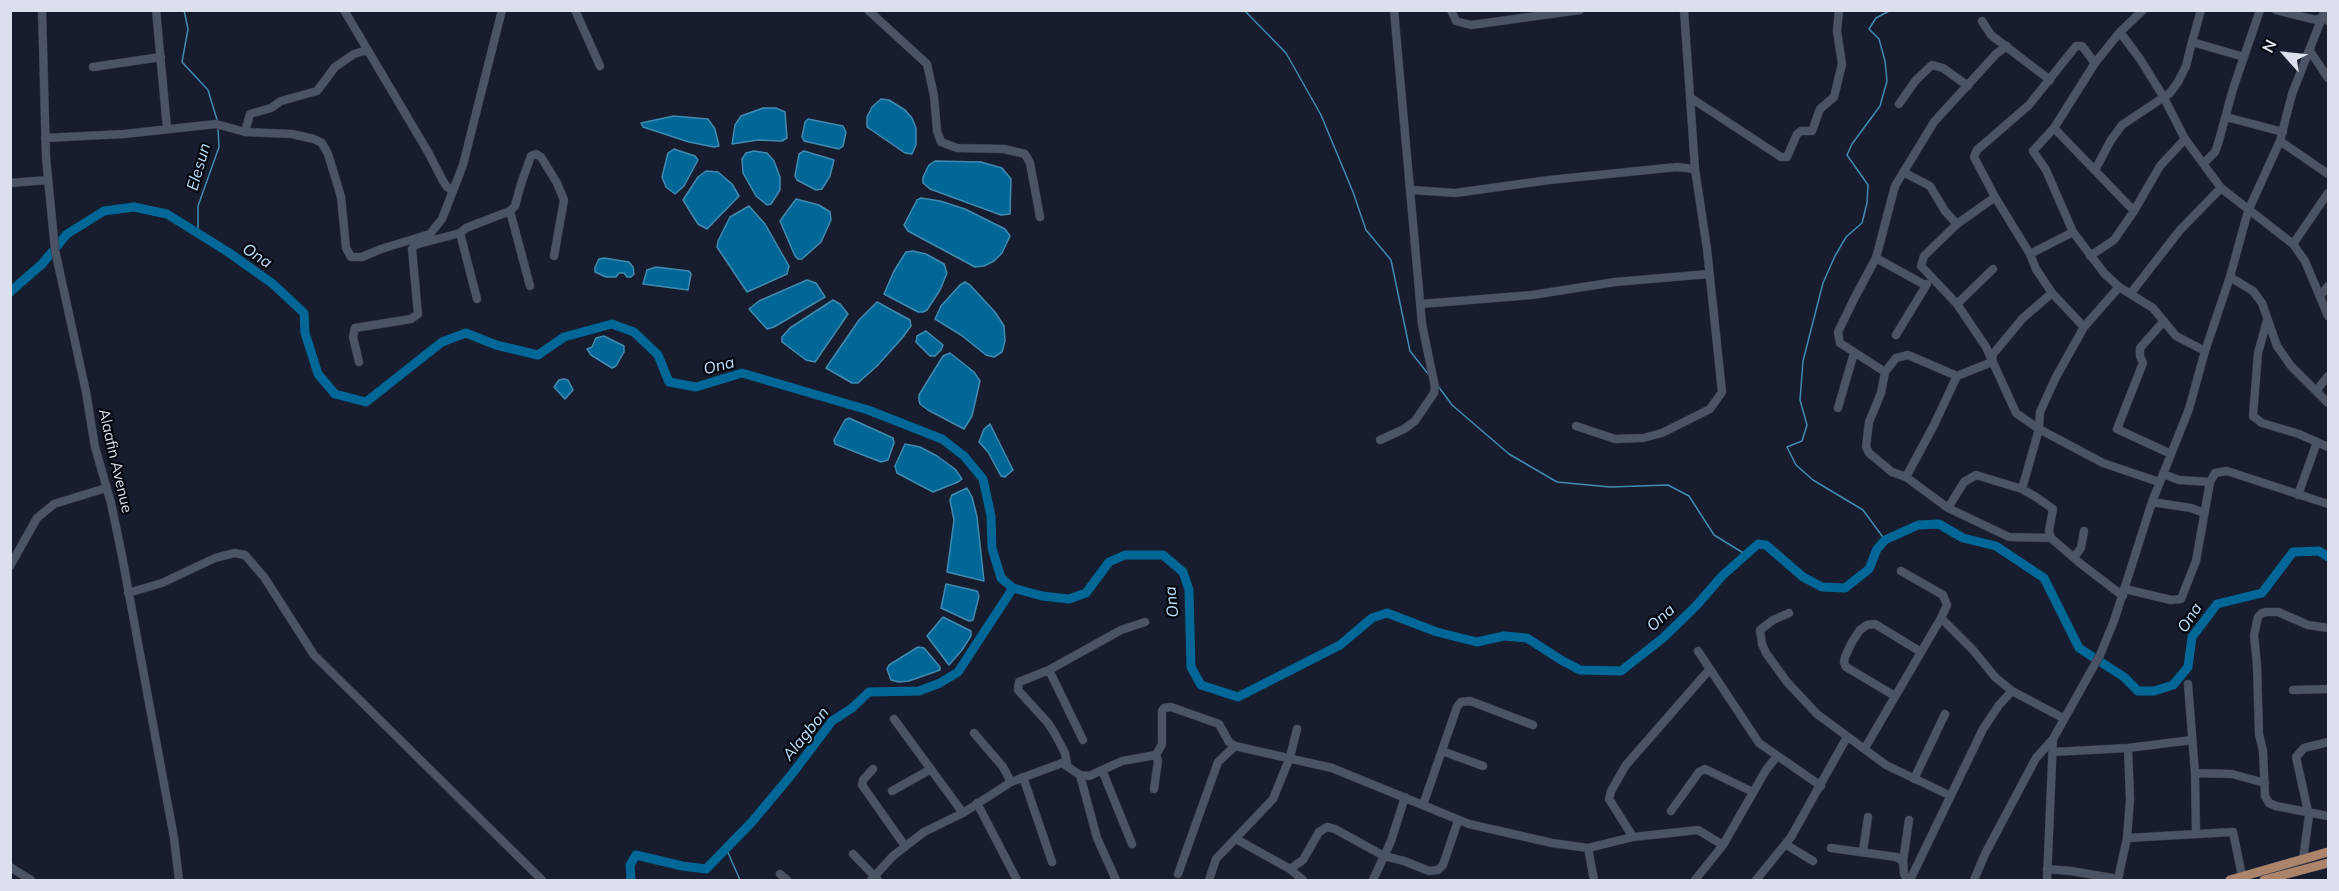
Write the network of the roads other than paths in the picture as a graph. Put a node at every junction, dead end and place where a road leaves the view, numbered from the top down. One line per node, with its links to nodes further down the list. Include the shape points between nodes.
1 (42, 10): 39 (street, Alaafin Avenue)
2 (156, 10): 23 (street)
3 (344, 10): 21 (street)
4 (502, 10): 50 (street, via 463,165)
5 (575, 10): 26 (street)
6 (868, 10): 57 (street, via 927,64 941,142 957,148 1004,149 1025,154)
7 (1395, 10): 51 (street)
8 (1451, 10): 9 (street, via 1456,21 1471,25)
9 (1580, 10)
10 (1684, 10): 32 (street)
11 (1839, 10): 32 (street, via 1837,31 1842,64 1834,97 1820,109 1812,131 1797,134 1787,157 1781,157)
12 (2143, 10): 18 (street)
13 (2201, 10): 19 (street)
14 (2260, 10): 24 (street)
15 (2276, 10): 16 (street, via 2316,20)
16 (2326, 16): 22 (street)
17 (1982, 21): 20 (street, via 1991,35)
18 (2120, 32): 25 (street); 31 (street)
19 (2192, 42): 24 (street); 31 (street, via 2178,82)
20 (2007, 46): 29 (street); 30 (street)
21 (367, 50): 37 (street, via 335,67 317,92 250,114); 50 (street, via 443,181)
22 (2310, 51): 28 (street); 38 (street, via 2292,94)
23 (161, 57): 27 (street); 35 (street)
24 (2244, 57): 34 (street)
25 (2095, 63): 29 (street, via 2082,46 2076,46); 36 (street)
26 (600, 66)
27 (93, 67)
28 (2328, 78)
29 (2050, 80): 53 (street, via 2029,105 1977,150 1976,164)
30 (1968, 86): 33 (street, via 1932,65); 45 (street, via 1934,122)
31 (2163, 96): 40 (street); 44 (street, via 2122,125)
32 (1691, 98): 43 (street)
33 (1899, 104)
34 (2226, 117): 38 (street); 42 (street, via 2215,152)
35 (168, 128): 37 (street, via 219,125); 39 (street)
36 (2054, 128): 44 (street); 60 (street, via 2033,151 2046,170)
37 (245, 132): 59 (street, via 292,134 322,143 341,197 343,236 351,256 362,257)
38 (2283, 132): 41 (street)
39 (45, 138): 47 (street, Alaafin Avenue)
40 (2185, 139): 42 (street); 55 (street, via 2160,166)
41 (2280, 141): 46 (street); 56 (street)
42 (2204, 163): 49 (street)
43 (1695, 169): 51 (street, via 1677,166 1455,193); 69 (street)
44 (2095, 170): 55 (street)
45 (1903, 172): 58 (street, via 1930,186); 67 (street, via 1890,198)
46 (2328, 174)
47 (48, 180): 48 (street); 105 (street, Alaafin Avenue, via 55,250)
48 (10, 183)
49 (2221, 188): 56 (street); 77 (street, via 2180,230)
50 (453, 190): 59 (street, via 442,219)
51 (1412, 190): 80 (street)
52 (2328, 193): 63 (street)
53 (1995, 197): 58 (street); 64 (street)
54 (510, 211): 61 (street); 65 (street, via 531,156 538,154 564,200); 73 (street)
55 (2134, 211): 66 (street, via 2114,240)
56 (2248, 211): 63 (street); 70 (street)
57 (1040, 217)
58 (1957, 224): 71 (street, via 1924,256 1921,266)
59 (433, 230): 62 (street)
60 (2073, 232): 64 (street); 66 (street)
61 (459, 233): 62 (street); 79 (street)
62 (438, 240): 89 (street, via 417,244 412,249 417,316 355,328 353,337)
63 (2293, 244): 78 (street)
64 (2030, 254): 76 (street)
65 (554, 256)
66 (2091, 256): 75 (street)
67 (1876, 258): 72 (street); 88 (street, via 1839,332 1840,343)
68 (1994, 269): 81 (street)
69 (1709, 274): 80 (street); 97 (street, via 1723,388 1714,405 1662,434 1643,438 1615,439)
70 (2230, 277): 84 (street, via 2253,291 2262,303); 87 (street)
71 (1933, 279): 72 (street); 81 (street)
72 (1925, 285): 86 (street)
73 (530, 286)
74 (2328, 286): 78 (street)
75 (2119, 287): 77 (street); 85 (street)
76 (2052, 293): 85 (street); 90 (street, via 2023,318 1993,354)
77 (2131, 293): 83 (street)
78 (2321, 295): 82 (street)
79 (477, 298)
80 (1421, 304): 99 (street, via 1434,393 1415,421)
81 (1957, 304): 90 (street)
82 (2328, 316)
83 (2164, 321): 87 (street, via 2176,336); 101 (street, via 2140,348 2143,363 2117,429)
84 (2267, 321): 94 (street, via 2291,366); 100 (street, via 2258,353 2253,416 2262,423)
85 (2084, 327): 98 (street, via 2040,412)
86 (1896, 335)
87 (2205, 351): 101 (street)
88 (1854, 352): 91 (street); 96 (street)
89 (359, 362)
90 (1992, 362): 92 (street); 98 (street, via 2016,413)
91 (1885, 372): 92 (street, via 1896,358 1908,355); 102 (street, via 1869,422 1866,447 1892,472)
92 (1956, 376): 102 (street)
93 (2328, 376): 94 (street)
94 (2316, 391): 95 (street)
95 (2328, 403)
96 (1838, 408)
97 (1576, 426)
98 (2039, 429): 103 (street, via 2103,463); 106 (street)
99 (1380, 440)
100 (2325, 444): 107 (street)
101 (2171, 454): 103 (street)
102 (1906, 477): 110 (street)
103 (2161, 478): 104 (street); 108 (street)
104 (2210, 483): 107 (street, via 2215,473 2227,471); 111 (street)
105 (106, 488): 115 (street, via 54,504 38,518); 118 (street, Alaafin Avenue)
106 (2022, 489): 110 (street, via 1976,475 1964,482); 113 (street, via 2053,509)
107 (2298, 495): 109 (street)
108 (2152, 502): 111 (street); 117 (street)
109 (2328, 504)
110 (1948, 508): 113 (street, via 2009,537)
111 (2204, 513): 117 (street, via 2196,561 2181,599)
112 (2084, 531): 114 (street)
113 (2051, 538): 114 (street)
114 (2074, 557): 117 (street)
115 (10, 566)
116 (1901, 571): 120 (street, via 1943,596 1947,605)
117 (2124, 592): 133 (street, via 2100,655)
118 (128, 593): 205 (street, Alaafin Avenue); 206 (street, via 162,583 222,556 245,555 264,577 314,655)
119 (1789, 613): 138 (street, via 1761,630 1762,644 1786,682 1817,714)
120 (1941, 618): 124 (street); 130 (street)
121 (1145, 622): 125 (street, via 1121,630)
122 (2328, 628): 161 (street, via 2308,625 2278,612 2258,617 2254,635)
123 (1698, 651): 126 (street)
124 (1921, 652): 131 (street); 131 (street, via 1875,624 1860,630 1852,642 1845,657 1846,667)
125 (1049, 670): 140 (street); 151 (street, via 1019,682 1017,687 1048,723)
126 (1709, 670): 149 (street, via 1759,743); 178 (street, via 1626,765 1611,790 1609,799)
127 (2188, 684): 141 (street)
128 (2328, 689): 129 (street)
129 (2293, 690)
130 (2012, 691): 133 (street); 166 (street, via 1983,729)
131 (1895, 696): 144 (street)
132 (1945, 714): 159 (street)
133 (2063, 718): 139 (street)
134 (894, 719): 154 (street)
135 (1533, 725): 146 (street, via 1465,700 1459,704)
136 (1297, 729): 150 (street)
137 (974, 733): 160 (street)
138 (1847, 737): 144 (street); 162 (street)
139 (2053, 739): 147 (street); 217 (street, via 2036,758)
140 (1083, 740)
141 (2192, 740): 145 (street); 156 (street)
142 (2328, 742): 172 (street, via 2304,748 2296,757)
143 (1235, 746): 148 (street, via 1219,723 1166,706 1162,711 1162,744); 150 (street); 200 (street, via 1218,762)
144 (1864, 748): 159 (street)
145 (2128, 748): 147 (street); 179 (street)
146 (1442, 751): 152 (street); 169 (street)
147 (2053, 752): 198 (street)
148 (1156, 755): 155 (street, via 1122,761); 163 (street)
149 (1777, 756): 162 (street); 165 (street)
150 (1290, 757): 167 (street, via 1332,768); 180 (street, via 1273,799)
151 (1067, 764): 157 (street); 158 (street, via 1054,764)
152 (1483, 766)
153 (873, 769): 184 (street, via 862,785)
154 (931, 769): 164 (street); 171 (street)
155 (1102, 770): 157 (street); 181 (street)
156 (2195, 773): 161 (street, via 2232,774); 177 (street)
157 (1080, 775): 209 (street, via 1097,838)
158 (1023, 777): 160 (street); 194 (street)
159 (1914, 779): 166 (street)
160 (1011, 782): 168 (street)
161 (2265, 783): 172 (street, via 2269,803)
162 (1821, 786): 182 (street)
163 (1154, 789)
164 (892, 791)
165 (1753, 792): 170 (street, via 1705,769); 183 (street)
166 (1951, 796): 216 (street)
167 (1405, 797): 169 (street); 190 (street)
168 (977, 803): 171 (street); 208 (street)
169 (1423, 805): 176 (street)
170 (1671, 811)
171 (963, 813): 184 (street)
172 (2309, 813): 173 (street); 191 (street)
173 (2328, 816)
174 (1868, 817): 187 (street)
175 (1909, 820): 193 (street)
176 (1458, 821): 185 (street); 190 (street, via 1438,870 1429,871)
177 (2196, 834): 179 (street); 202 (street, via 2232,832)
178 (1633, 837): 183 (street, via 1698,830); 185 (street)
179 (2127, 838): 219 (street)
180 (1236, 839): 197 (street); 210 (street, via 1216,859)
181 (1132, 844)
182 (1785, 844): 192 (street); 215 (street)
183 (1723, 845): 214 (street)
184 (905, 846): 203 (street)
185 (1588, 848): 213 (street)
186 (1831, 848): 187 (street)
187 (1863, 851): 193 (street)
188 (2328, 852): 191 (main road)
189 (853, 854): 203 (street)
190 (1384, 856): 197 (street, via 1327,827 1318,832 1303,861); 212 (street)
191 (2303, 859): 202 (main road)
192 (1813, 861)
193 (1904, 861): 216 (street, via 1904,874)
194 (1052, 862)
195 (2328, 863): 201 (main road)
196 (10, 867): 204 (street)
197 (1290, 869): 211 (street)
198 (2047, 869): 218 (street); 219 (street)
199 (780, 874): 207 (street)
200 (1178, 874)
201 (2298, 875): 221 (main road)
202 (2242, 876): 220 (main road)
203 (874, 879)
204 (31, 880)
205 (179, 880)
206 (542, 880)
207 (787, 880)
208 (1017, 880)
209 (1116, 880)
210 (1209, 880)
211 (1303, 880)
212 (1373, 880)
213 (1594, 880)
214 (1695, 880)
215 (1756, 880)
216 (1909, 880)
217 (1974, 880)
218 (2047, 880)
219 (2119, 880)
220 (2230, 880)
221 (2264, 880)

